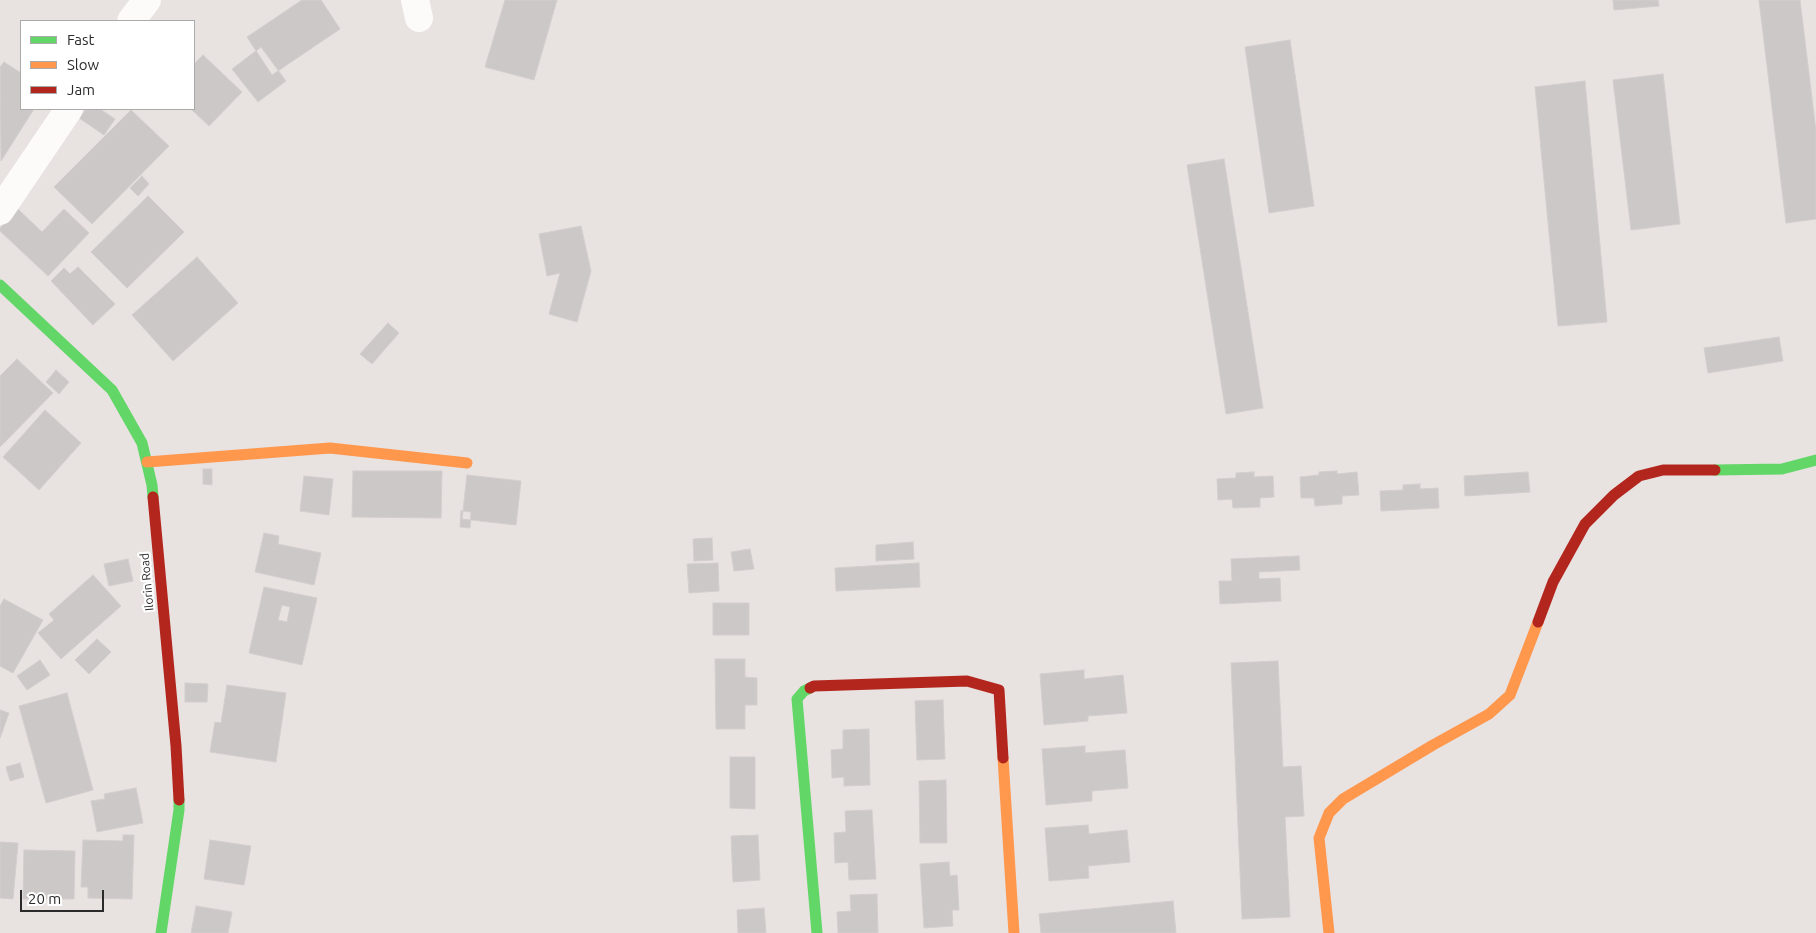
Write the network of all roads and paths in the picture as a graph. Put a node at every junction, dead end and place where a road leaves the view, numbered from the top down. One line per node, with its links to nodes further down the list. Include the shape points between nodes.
1 (147, 0): 2 (street)
2 (132, 20)
3 (68, 110): 4 (street)
4 (0, 211)
5 (0, 285): 7 (street, Ilorin Road, via 112,390 142,443)
6 (1816, 460): 12 (street, via 1782,469 1663,470 1639,476 1614,495 1585,524 1553,582 1510,695 1489,714 1343,799 1329,813 1319,838)
7 (147, 462): 8 (street, via 330,448); 9 (street, Ilorin Road, via 152,485 179,810)
8 (467, 463)
9 (161, 933)
10 (817, 933): 11 (street, via 797,699 814,686 968,681 999,690)
11 (1014, 933)
12 (1329, 933)

